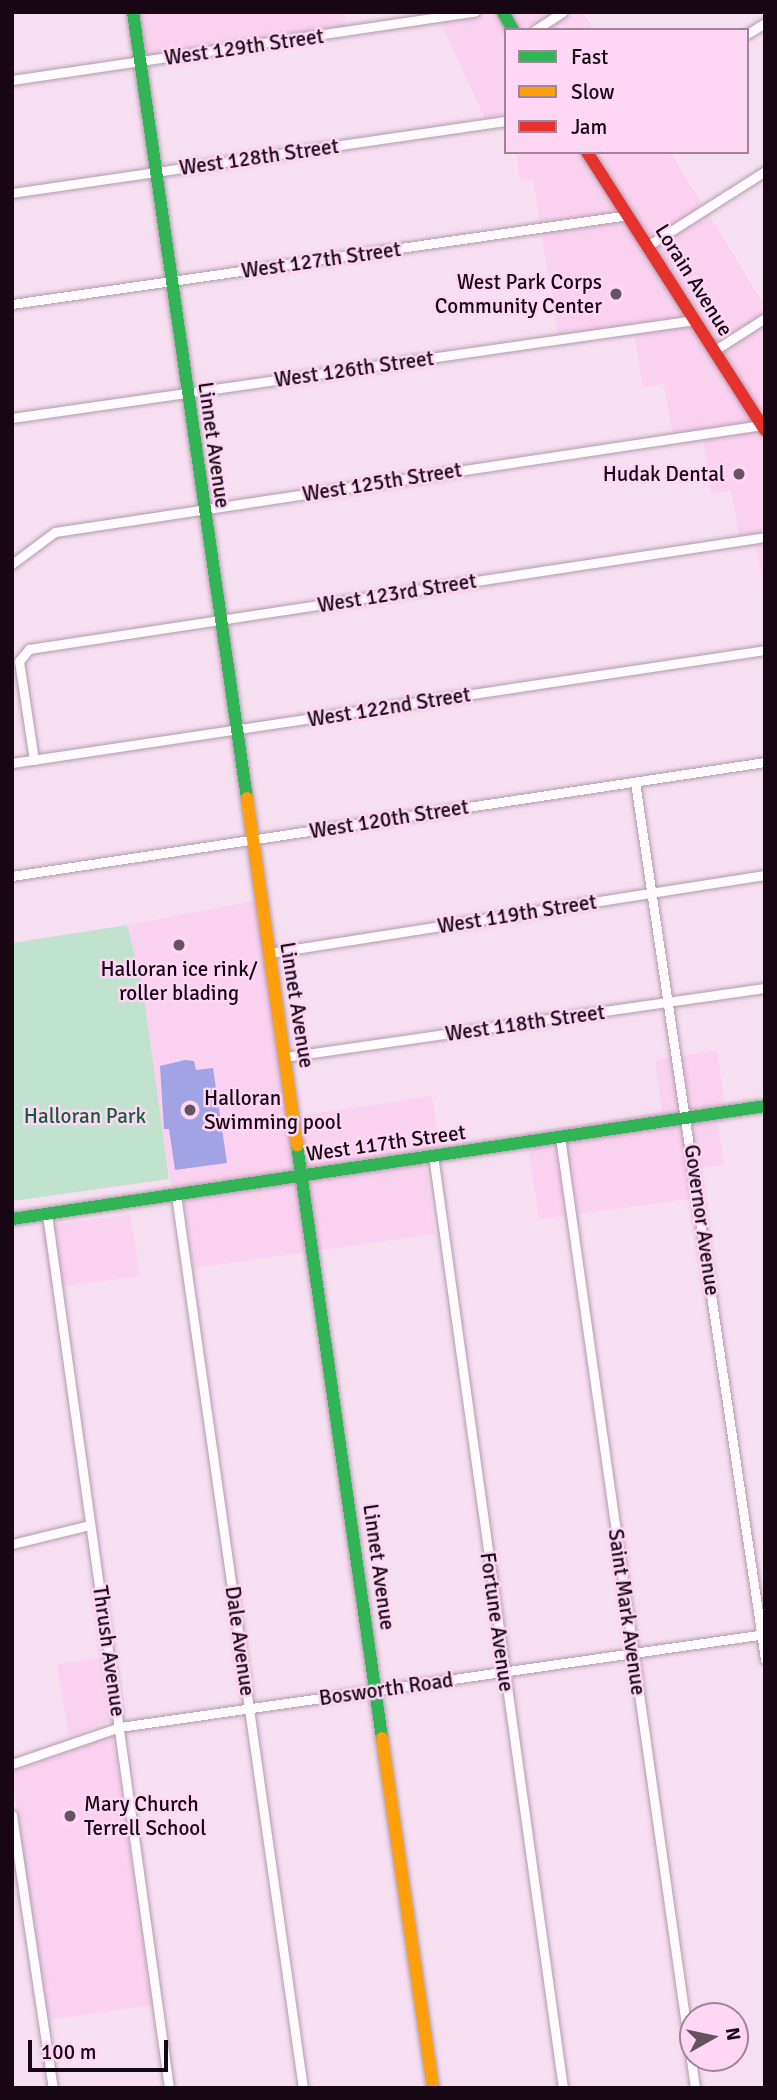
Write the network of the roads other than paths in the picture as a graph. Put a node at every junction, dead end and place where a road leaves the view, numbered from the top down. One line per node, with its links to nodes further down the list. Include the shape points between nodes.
1 (133, 12): 9 (street, Linnet Avenue)
2 (475, 12): 9 (street, West 129th Street)
3 (503, 12): 6 (street)
4 (563, 12): 7 (street)
5 (765, 23): 8 (street)
6 (512, 28)
7 (538, 28)
8 (749, 33)
9 (140, 62): 10 (street, West 129th Street); 14 (street, Linnet Avenue)
10 (12, 80)
11 (504, 121): 14 (street, West 128th Street)
12 (588, 154): 16 (street, Lorain Avenue)
13 (765, 171): 17 (street)
14 (155, 173): 15 (street, West 128th Street); 18 (street, Linnet Avenue)
15 (12, 193)
16 (629, 215): 17 (street, Lorain Avenue); 18 (street, West 127th Street)
17 (649, 245): 21 (street, Lorain Avenue)
18 (171, 281): 19 (street, West 127th Street); 23 (street, Linnet Avenue)
19 (12, 304)
20 (765, 318): 22 (street)
21 (695, 320): 22 (street, Lorain Avenue); 23 (street, West 126th Street)
22 (715, 349): 25 (street, Lorain Avenue)
23 (187, 393): 24 (street, West 126th Street); 26 (street, Linnet Avenue)
24 (12, 418)
25 (763, 427): 26 (street, West 125th Street)
26 (204, 509): 28 (street, West 125th Street, via 55,532); 29 (street, Linnet Avenue)
27 (765, 537): 29 (street, West 123rd Street)
28 (12, 564)
29 (220, 619): 31 (street, Linnet Avenue); 32 (street, West 123rd Street, via 29,649 19,661)
30 (765, 650): 31 (street, West 122nd Street)
31 (236, 730): 32 (street, West 122nd Street); 36 (street, Linnet Avenue)
32 (34, 760): 34 (street, West 122nd Street)
33 (765, 762): 35 (street, West 120th Street)
34 (12, 763)
35 (635, 782): 36 (street, West 120th Street); 39 (street, Governor Avenue)
36 (252, 840): 38 (street, West 120th Street); 40 (street, Linnet Avenue)
37 (765, 875): 39 (street, West 119th Street)
38 (12, 876)
39 (653, 893): 40 (street, West 119th Street); 42 (street, Governor Avenue)
40 (269, 953): 43 (street, Linnet Avenue)
41 (765, 988): 42 (street, West 118th Street)
42 (670, 1003): 43 (street, West 118th Street); 45 (street, Governor Avenue)
43 (285, 1057): 48 (street, Linnet Avenue)
44 (765, 1106): 45 (street, West 117th Street)
45 (687, 1119): 46 (street, West 117th Street); 54 (street, Governor Avenue)
46 (560, 1137): 47 (street, West 117th Street); 55 (street, Saint Mark Avenue)
47 (433, 1155): 48 (street, West 117th Street); 57 (street, Fortune Avenue)
48 (303, 1175): 49 (street, West 117th Street); 58 (street, Linnet Avenue)
49 (176, 1195): 50 (street, West 117th Street); 59 (street, Dale Avenue)
50 (47, 1214): 51 (street, West 117th Street); 52 (street, Thrush Avenue)
51 (12, 1219)
52 (90, 1525): 53 (street); 60 (street, Thrush Avenue)
53 (12, 1544)
54 (763, 1634): 55 (street, Bosworth Road); 56 (street, Governor Avenue)
55 (633, 1654): 57 (street, Bosworth Road); 68 (street, Saint Mark Avenue)
56 (765, 1659)
57 (504, 1673): 58 (street, Bosworth Road); 67 (street, Fortune Avenue)
58 (377, 1691): 59 (street, Bosworth Road); 66 (street, Linnet Avenue)
59 (250, 1709): 60 (street, Bosworth Road); 65 (street, Dale Avenue)
60 (120, 1727): 61 (street, Bosworth Road); 64 (street, Thrush Avenue)
61 (12, 1764)
62 (12, 1815): 63 (street)
63 (53, 2088)
64 (169, 2088)
65 (303, 2088)
66 (433, 2088)
67 (563, 2088)
68 (695, 2088)

